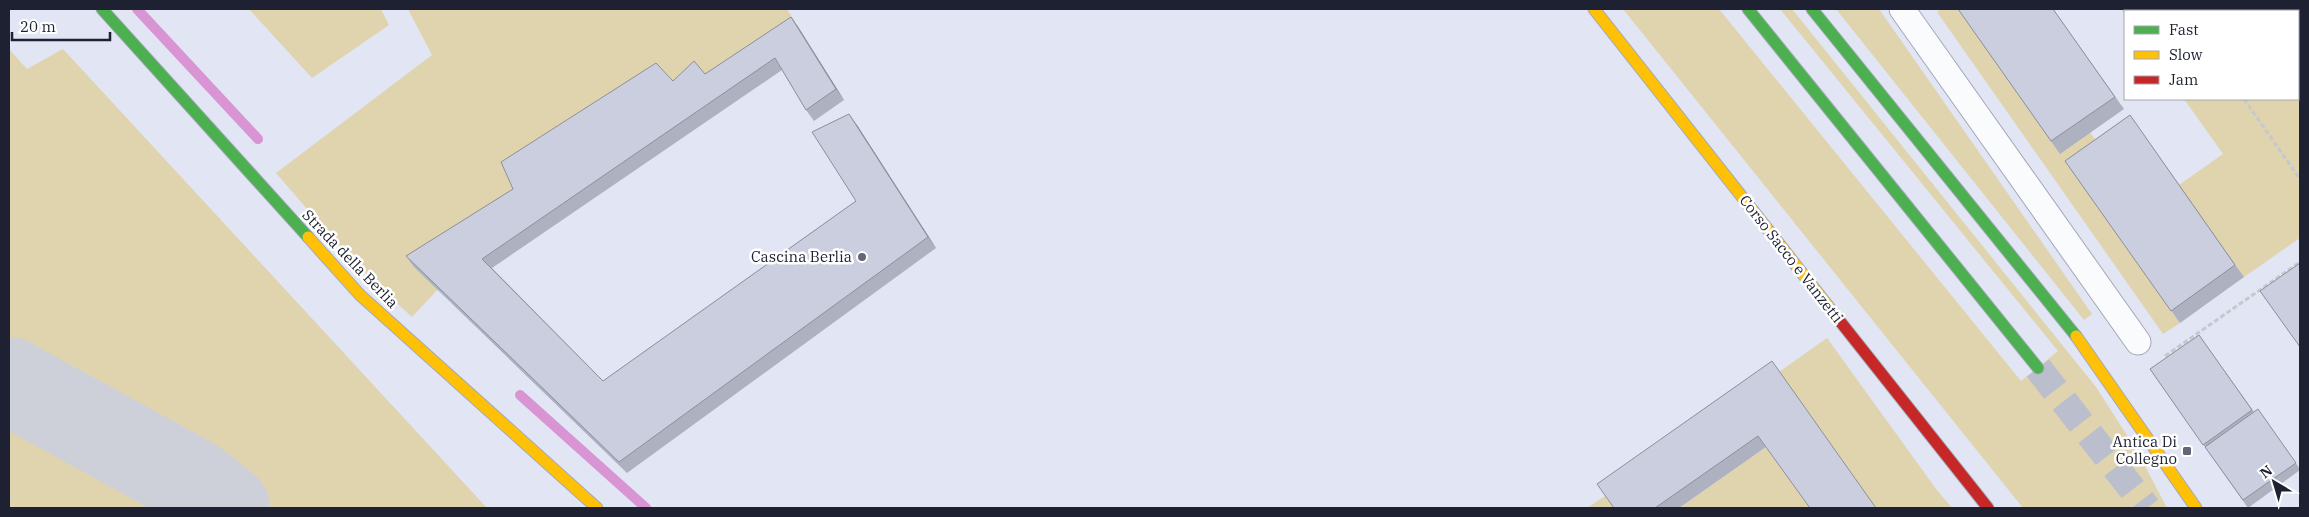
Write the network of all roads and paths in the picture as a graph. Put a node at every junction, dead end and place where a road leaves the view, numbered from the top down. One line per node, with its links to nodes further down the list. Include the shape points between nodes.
1 (102, 9): 11 (main road, Strada della Berlia, via 360,295)
2 (1594, 9): 12 (main road, Corso Sacco e Vanzetti)
3 (1748, 9): 10 (main road)
4 (1812, 9): 13 (main road, via 2071,329)
5 (1902, 9): 9 (street)
6 (2245, 100): 7 (path)
7 (2300, 179)
8 (2300, 262): 9 (path, via 2154,364)
9 (2138, 342)
10 (2038, 368)
11 (597, 508)
12 (1988, 508)
13 (2196, 508)

